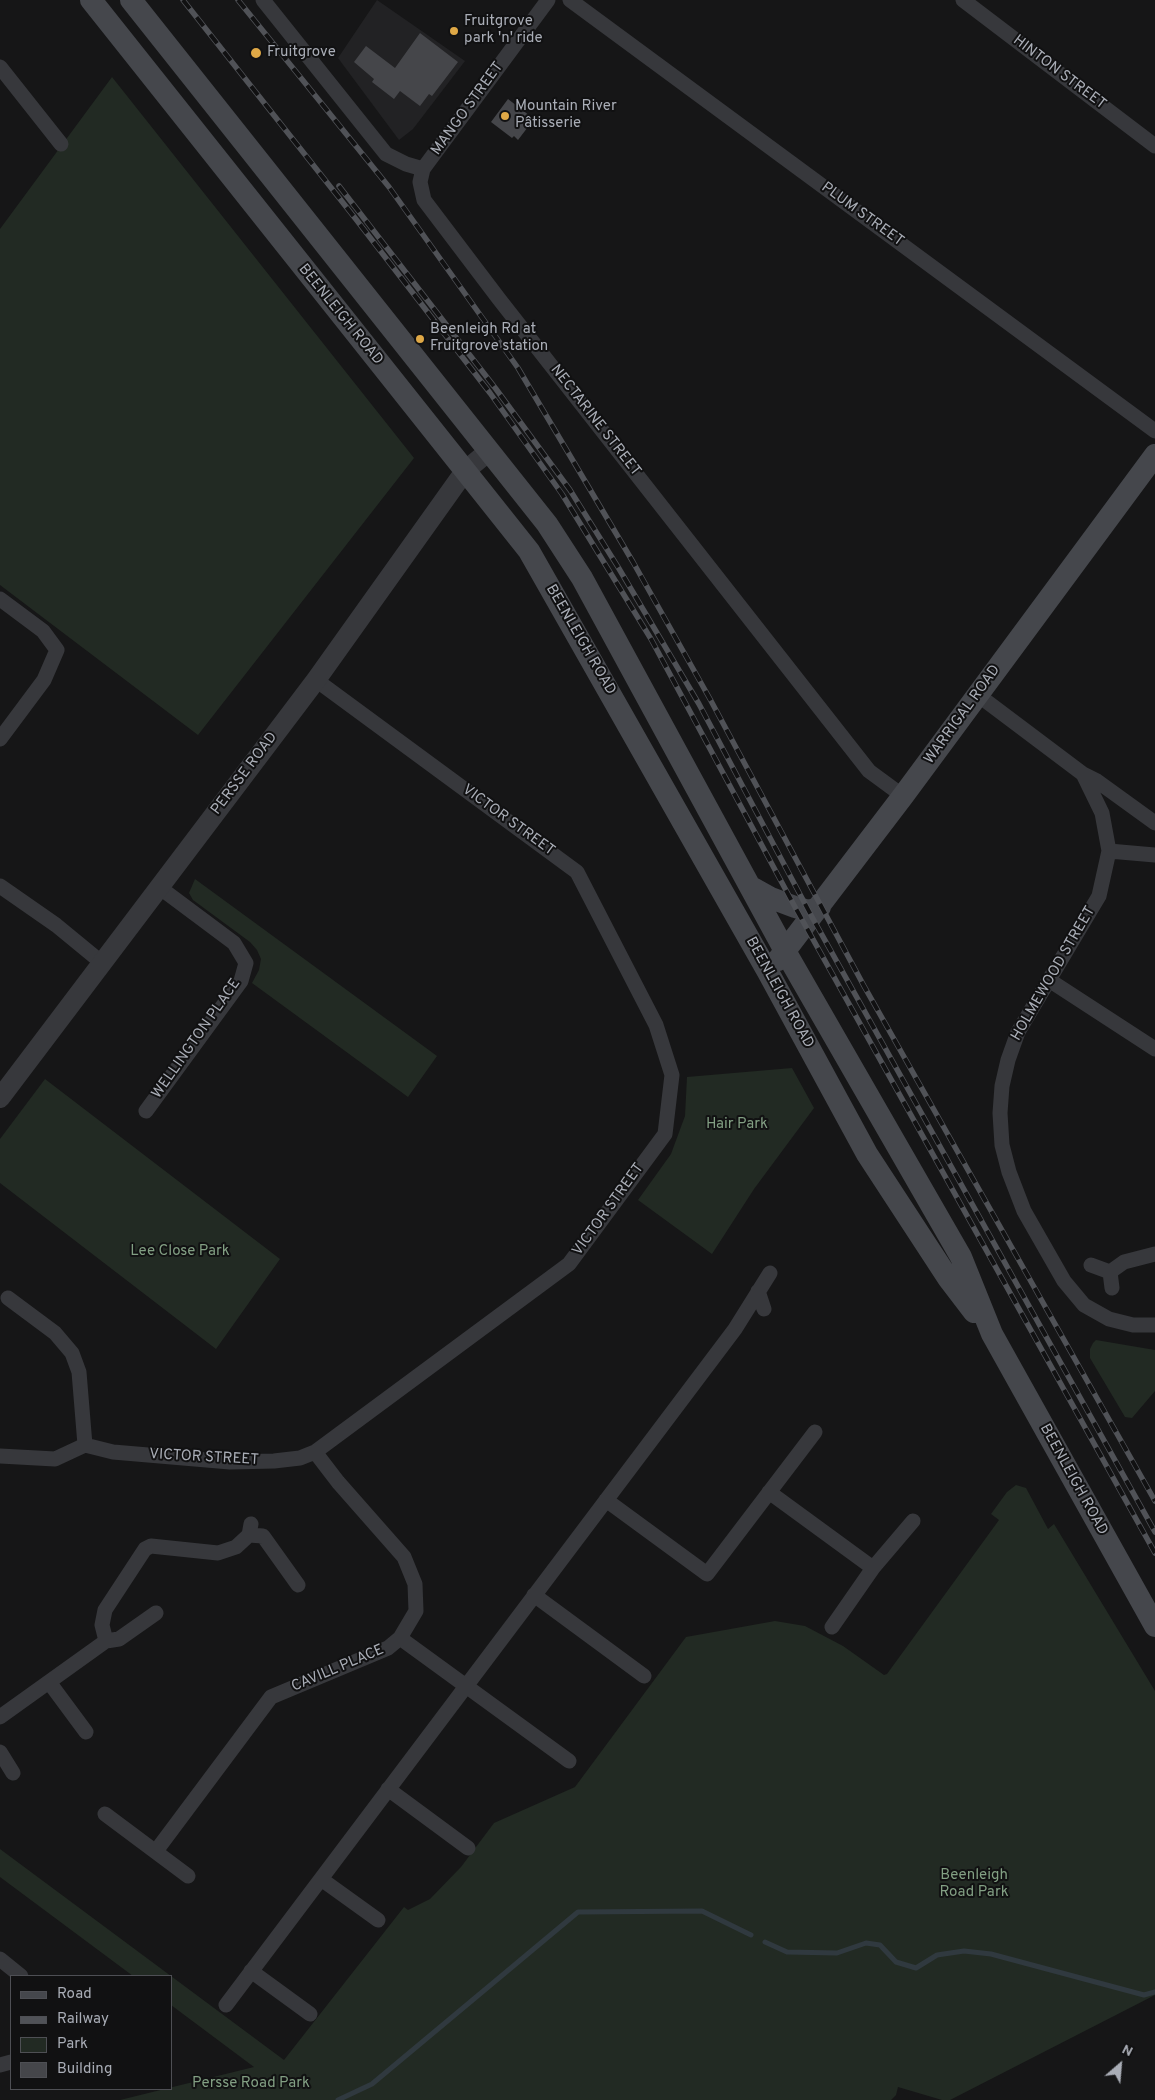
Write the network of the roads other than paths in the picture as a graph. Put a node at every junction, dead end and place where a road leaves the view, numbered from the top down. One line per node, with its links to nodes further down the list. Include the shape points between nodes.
1 (91, 0): 14 (main road, BEENLEIGH ROAD)
2 (131, 0): 12 (main road, BEENLEIGH ROAD)
3 (262, 0): 10 (street, via 386,154)
4 (548, 0): 10 (street, MANGO STREET)
5 (570, 0): 11 (street, PLUM STREET)
6 (963, 0): 9 (street, HINTON STREET)
7 (0, 67): 8 (street)
8 (61, 144)
9 (1155, 146)
10 (423, 169): 22 (street, NECTARINE STREET, via 420,182 424,200 499,298 869,771)
11 (1155, 431)
12 (489, 451): 14 (street, PERSSE ROAD); 28 (main road, BEENLEIGH ROAD, via 547,524 582,578)
13 (1155, 455): 16 (main road, WARRIGAL ROAD)
14 (465, 471): 18 (street, PERSSE ROAD); 32 (main road, BEENLEIGH ROAD, via 529,551)
15 (1155, 479): 16 (main road)
16 (1131, 487): 19 (main road, WARRIGAL ROAD)
17 (0, 599): 20 (street, via 43,631 57,650 44,680)
18 (316, 680): 27 (street, PERSSE ROAD); 49 (street, VICTOR STREET, via 577,872 656,1025 672,1075 665,1134 569,1264)
19 (978, 695): 21 (street, HOLMEWOOD STREET); 22 (main road, WARRIGAL ROAD)
20 (0, 739)
21 (1083, 774): 23 (street); 24 (street, HOLMEWOOD STREET, via 1102,813)
22 (904, 796): 29 (main road, WARRIGAL ROAD)
23 (1155, 823)
24 (1109, 851): 25 (street); 33 (street, HOLMEWOOD STREET, via 1099,896)
25 (1155, 855)
26 (0, 886): 31 (street, via 56,924)
27 (159, 887): 31 (street, PERSSE ROAD); 36 (street, WELLINGTON PLACE, via 234,943 246,963 241,981)
28 (753, 888): 29 (main road, via 809,911); 30 (main road, BEENLEIGH ROAD)
29 (820, 907): 30 (main road, WARRIGAL ROAD)
30 (785, 951): 32 (main road, WARRIGAL ROAD); 46 (main road, BEENLEIGH ROAD, via 961,1257)
31 (101, 962): 35 (street, PERSSE ROAD)
32 (768, 972): 46 (main road, BEENLEIGH ROAD, via 867,1154 948,1278)
33 (1049, 980): 34 (street); 45 (street, HOLMEWOOD STREET, via 1018,1032 1002,1086 1000,1121 1009,1172 1024,1211 1064,1280 1084,1305 1109,1319 1133,1325)
34 (1155, 1049)
35 (0, 1098)
36 (146, 1111)
37 (1155, 1254): 39 (street, via 1124,1262)
38 (1092, 1265): 39 (street)
39 (1110, 1272): 41 (street)
40 (770, 1273): 42 (street)
41 (1112, 1288)
42 (758, 1291): 44 (street); 52 (street, via 735,1329)
43 (8, 1298): 48 (street, via 55,1333 72,1353 79,1372)
44 (764, 1309)
45 (1155, 1324)
46 (992, 1334): 58 (main road, BEENLEIGH ROAD)
47 (815, 1432): 51 (street)
48 (85, 1445): 49 (street, VICTOR STREET, via 113,1452 230,1462 291,1459); 50 (street, via 55,1459)
49 (316, 1452): 60 (street, CAVILL PLACE, via 404,1557 415,1584 416,1611)
50 (0, 1456)
51 (769, 1492): 52 (street, via 707,1574); 54 (street)
52 (606, 1500): 56 (street)
53 (913, 1520): 54 (street)
54 (873, 1568): 59 (street)
55 (298, 1585): 61 (street, via 263,1536 250,1530 236,1547 218,1553 151,1546 145,1549 104,1610 102,1625)
56 (534, 1595): 62 (street); 64 (street)
57 (156, 1613): 61 (street, via 119,1639)
58 (1155, 1626)
59 (832, 1627)
60 (400, 1638): 64 (street); 73 (street, CAVILL PLACE, via 388,1648 271,1697)
61 (106, 1641): 63 (street)
62 (644, 1676)
63 (49, 1682): 65 (street); 66 (street)
64 (466, 1686): 68 (street); 70 (street)
65 (0, 1717)
66 (86, 1732)
67 (0, 1752): 69 (street)
68 (570, 1761)
69 (13, 1772)
70 (388, 1789): 72 (street); 75 (street)
71 (105, 1814): 73 (street)
72 (468, 1848)
73 (156, 1851): 74 (street)
74 (188, 1876)
75 (321, 1879): 76 (street); 78 (street)
76 (378, 1920)
77 (0, 1960): 79 (street)
78 (251, 1971): 80 (street); 81 (street)
79 (20, 1975)
80 (226, 2005)
81 (310, 2014)

